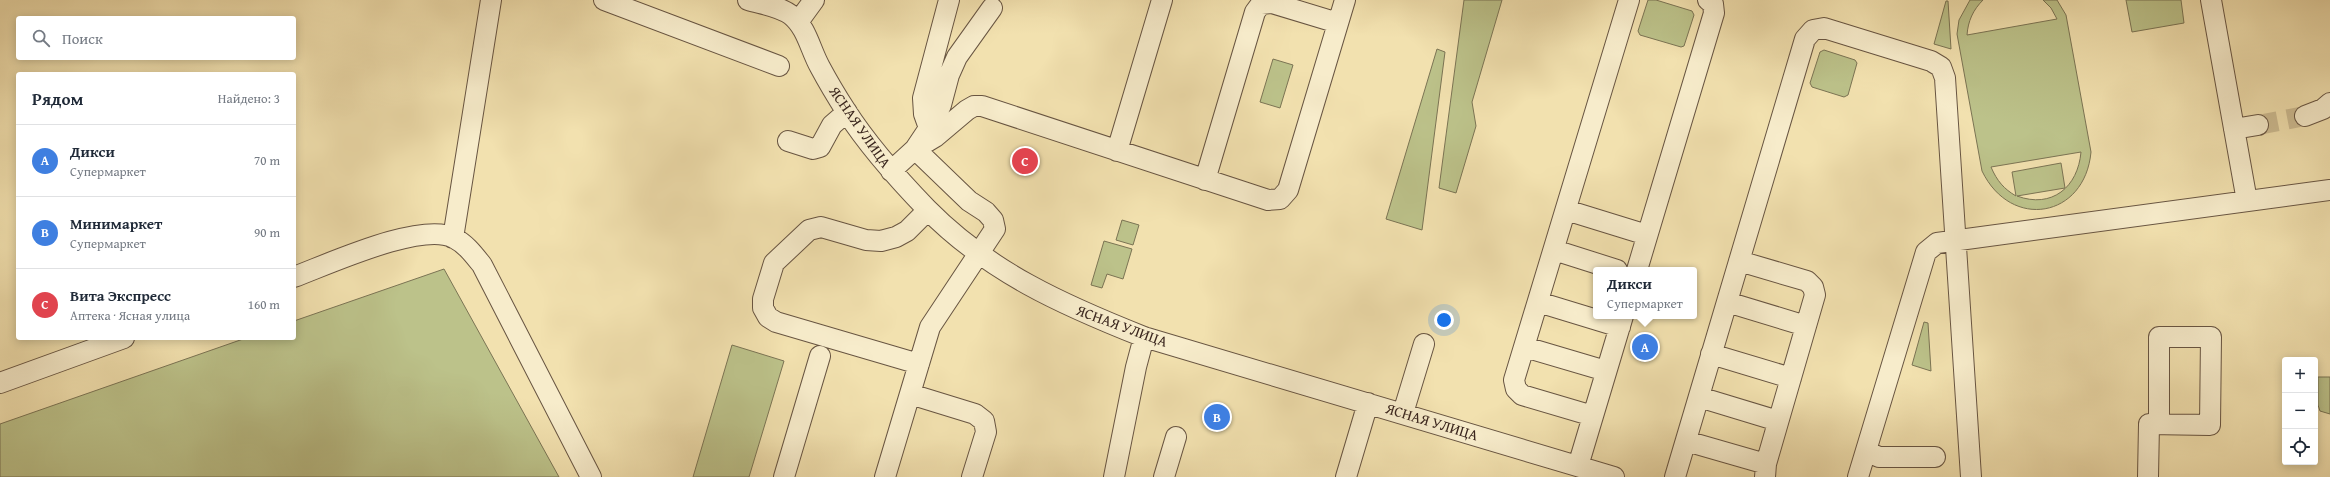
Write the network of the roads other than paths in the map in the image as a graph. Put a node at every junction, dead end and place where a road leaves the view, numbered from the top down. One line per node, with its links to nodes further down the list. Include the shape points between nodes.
1 (490, 0): 31 (street)
2 (604, 0): 14 (street)
3 (748, 0): 12 (street, ЯСНАЯ УЛИЦА, via 782,10)
4 (814, 0): 12 (street)
5 (949, 0): 19 (street, via 923,98 924,114)
6 (1162, 0): 23 (street)
7 (1345, 0): 13 (street)
8 (1629, 0): 29 (street)
9 (1708, 0): 30 (street, via 1714,13)
10 (2212, 0): 20 (street)
11 (992, 8): 19 (street, via 957,57 941,105)
12 (798, 22): 16 (street, ЯСНАЯ УЛИЦА, via 805,32 819,66)
13 (1338, 23): 25 (street, via 1288,190 1280,199 1268,200); 25 (street, via 1272,3 1261,4 1255,12)
14 (779, 66)
15 (2330, 103): 17 (street, via 2323,109)
16 (846, 112): 21 (street, via 832,126 820,147 813,148); 24 (street, ЯСНАЯ УЛИЦА)
17 (2305, 116)
18 (2258, 125): 20 (street)
19 (929, 128): 22 (street)
20 (2234, 129): 27 (street)
21 (788, 141)
22 (915, 149): 23 (street, via 935,137 967,110 974,106 982,106); 24 (street); 34 (street, via 969,201 993,220 995,229)
23 (1117, 151): 25 (street)
24 (891, 171): 28 (street, ЯСНАЯ УЛИЦА)
25 (1205, 180)
26 (2330, 190): 27 (street)
27 (2247, 201): 32 (street)
28 (928, 210): 34 (street, ЯСНАЯ УЛИЦА); 51 (street, via 907,231 881,241 866,240 821,227 809,230 774,263 763,299 763,308 768,317 776,322)
29 (1566, 210): 30 (street); 33 (street)
30 (1647, 235): 37 (street)
31 (453, 238): 38 (street, via 438,233 407,236); 68 (street, via 469,249 482,265)
32 (1956, 240): 35 (street, via 1945,78 1941,67 1931,61 1824,28 1813,30 1805,39); 64 (street, via 1938,243 1926,252); 78 (street)
33 (1554, 250): 36 (street); 39 (street)
34 (980, 253): 45 (street, ЯСНАЯ УЛИЦА, via 1025,284 1083,313); 51 (street, via 930,327)
35 (1739, 261): 40 (street); 44 (street, via 1808,281 1815,295)
36 (1608, 267)
37 (1638, 267)
38 (296, 276)
39 (1538, 302): 41 (street); 48 (street)
40 (1727, 302): 44 (street); 49 (street)
41 (1593, 315)
42 (1609, 319): 43 (street)
43 (1621, 322): 52 (street)
44 (1806, 326): 53 (street)
45 (1144, 337): 57 (street, ЯСНАЯ УЛИЦА); 72 (street)
46 (118, 340): 54 (street)
47 (1424, 344): 58 (street)
48 (1525, 347): 52 (street); 59 (street, via 1514,380 1516,389 1522,394)
49 (1711, 354): 53 (street); 56 (street)
50 (820, 356): 69 (street)
51 (919, 364): 55 (street)
52 (1606, 371): 59 (street)
53 (1791, 378): 60 (street)
54 (0, 383)
55 (910, 394): 70 (street); 71 (street, via 976,414 984,421 986,432)
56 (1699, 397): 60 (street); 63 (street)
57 (1368, 403): 58 (street, ЯСНАЯ УЛИЦА); 74 (street)
58 (1403, 413): 66 (street, ЯСНАЯ УЛИЦА)
59 (1593, 416): 66 (street)
60 (1778, 421): 67 (street)
61 (2158, 424): 61 (street, via 2210,425 2211,337 2159,337); 79 (street, via 2149,424)
62 (1176, 437): 73 (street)
63 (1686, 441): 67 (street); 76 (street)
64 (1866, 451): 65 (street, via 1879,457); 77 (street)
65 (1935, 457)
66 (1578, 466): 75 (street, ЯСНАЯ УЛИЦА)
67 (1765, 471)
68 (592, 477)
69 (784, 477)
70 (886, 477)
71 (972, 477)
72 (1114, 477)
73 (1164, 477)
74 (1346, 477)
75 (1614, 477)
76 (1675, 477)
77 (1858, 477)
78 (1971, 477)
79 (2148, 477)

